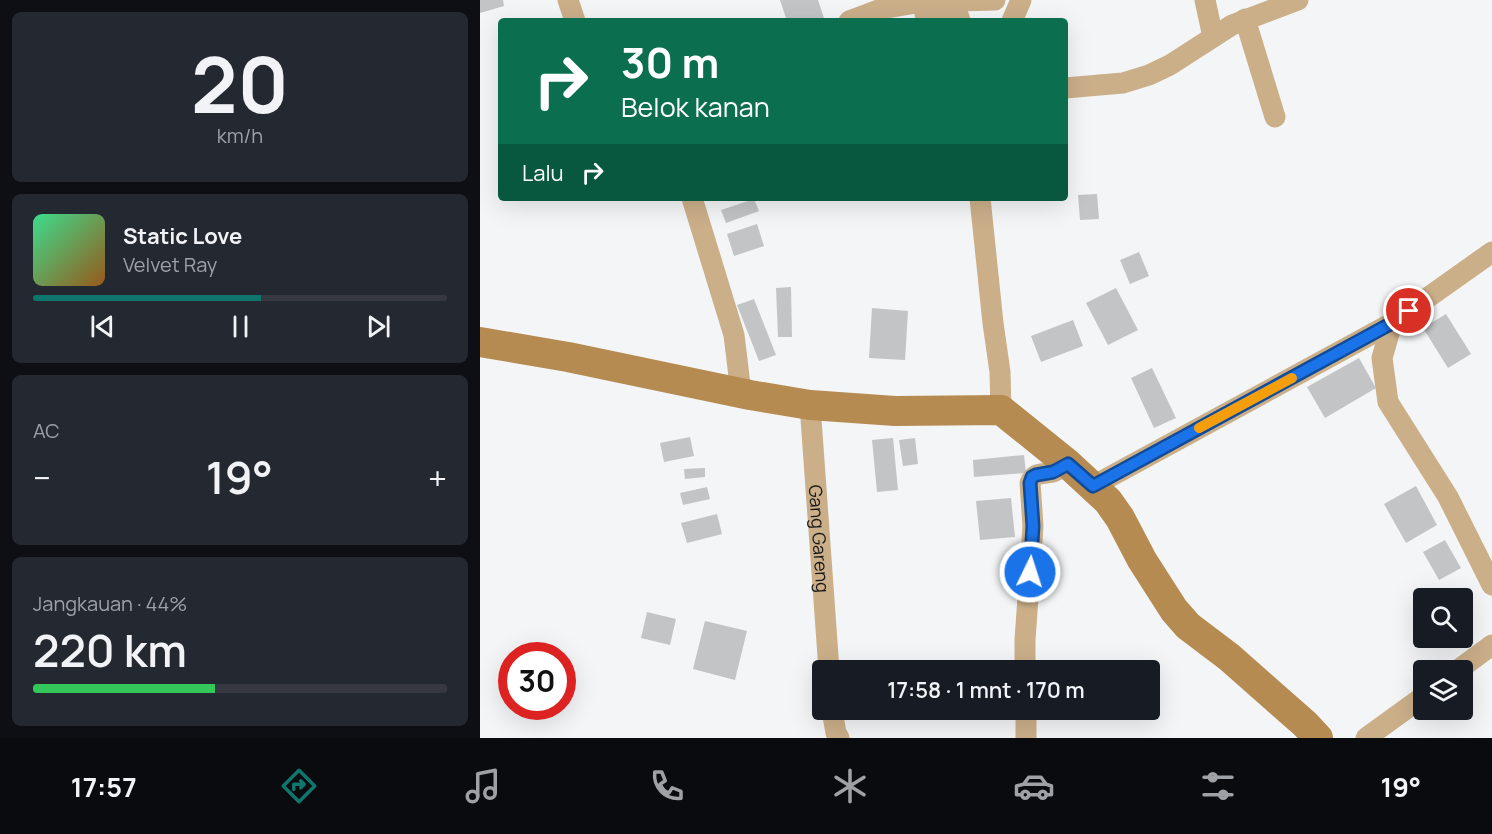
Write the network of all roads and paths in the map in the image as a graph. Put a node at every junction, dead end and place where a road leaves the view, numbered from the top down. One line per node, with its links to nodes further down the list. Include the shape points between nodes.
1 (568, 0): 6 (street)
2 (995, 0): 7 (street, via 922,2 881,9)
3 (1021, 0): 10 (street)
4 (1298, 0): 11 (street)
5 (1206, 2): 12 (street)
6 (575, 18)
7 (857, 18)
8 (893, 18): 9 (street, via 934,15)
9 (959, 18)
10 (1013, 18)
11 (1245, 19): 12 (street); 14 (street)
12 (1213, 37): 13 (street, via 1149,75 1123,83)
13 (1068, 88)
14 (1275, 117)
15 (693, 201): 20 (street, via 734,335)
16 (980, 201): 22 (street)
17 (1492, 252): 18 (street)
18 (1392, 323): 24 (street); 25 (street, via 1382,358 1388,402 1448,497)
19 (480, 342): 20 (street)
20 (741, 393): 21 (street)
21 (810, 405): 22 (street, via 895,411); 27 (street, Gang Gareng)
22 (1001, 410): 23 (street)
23 (1068, 464): 24 (street); 28 (street, via 1036,475 1030,483 1033,526)
24 (1093, 486): 35 (street, via 1120,518 1142,560 1188,626 1229,657)
25 (1492, 585)
26 (1492, 645): 29 (street)
27 (828, 660)
28 (1025, 660)
29 (1472, 660)
30 (1413, 704): 36 (street)
31 (834, 720): 33 (street)
32 (1026, 720): 34 (street)
33 (839, 738)
34 (1026, 738)
35 (1318, 738)
36 (1366, 738)

